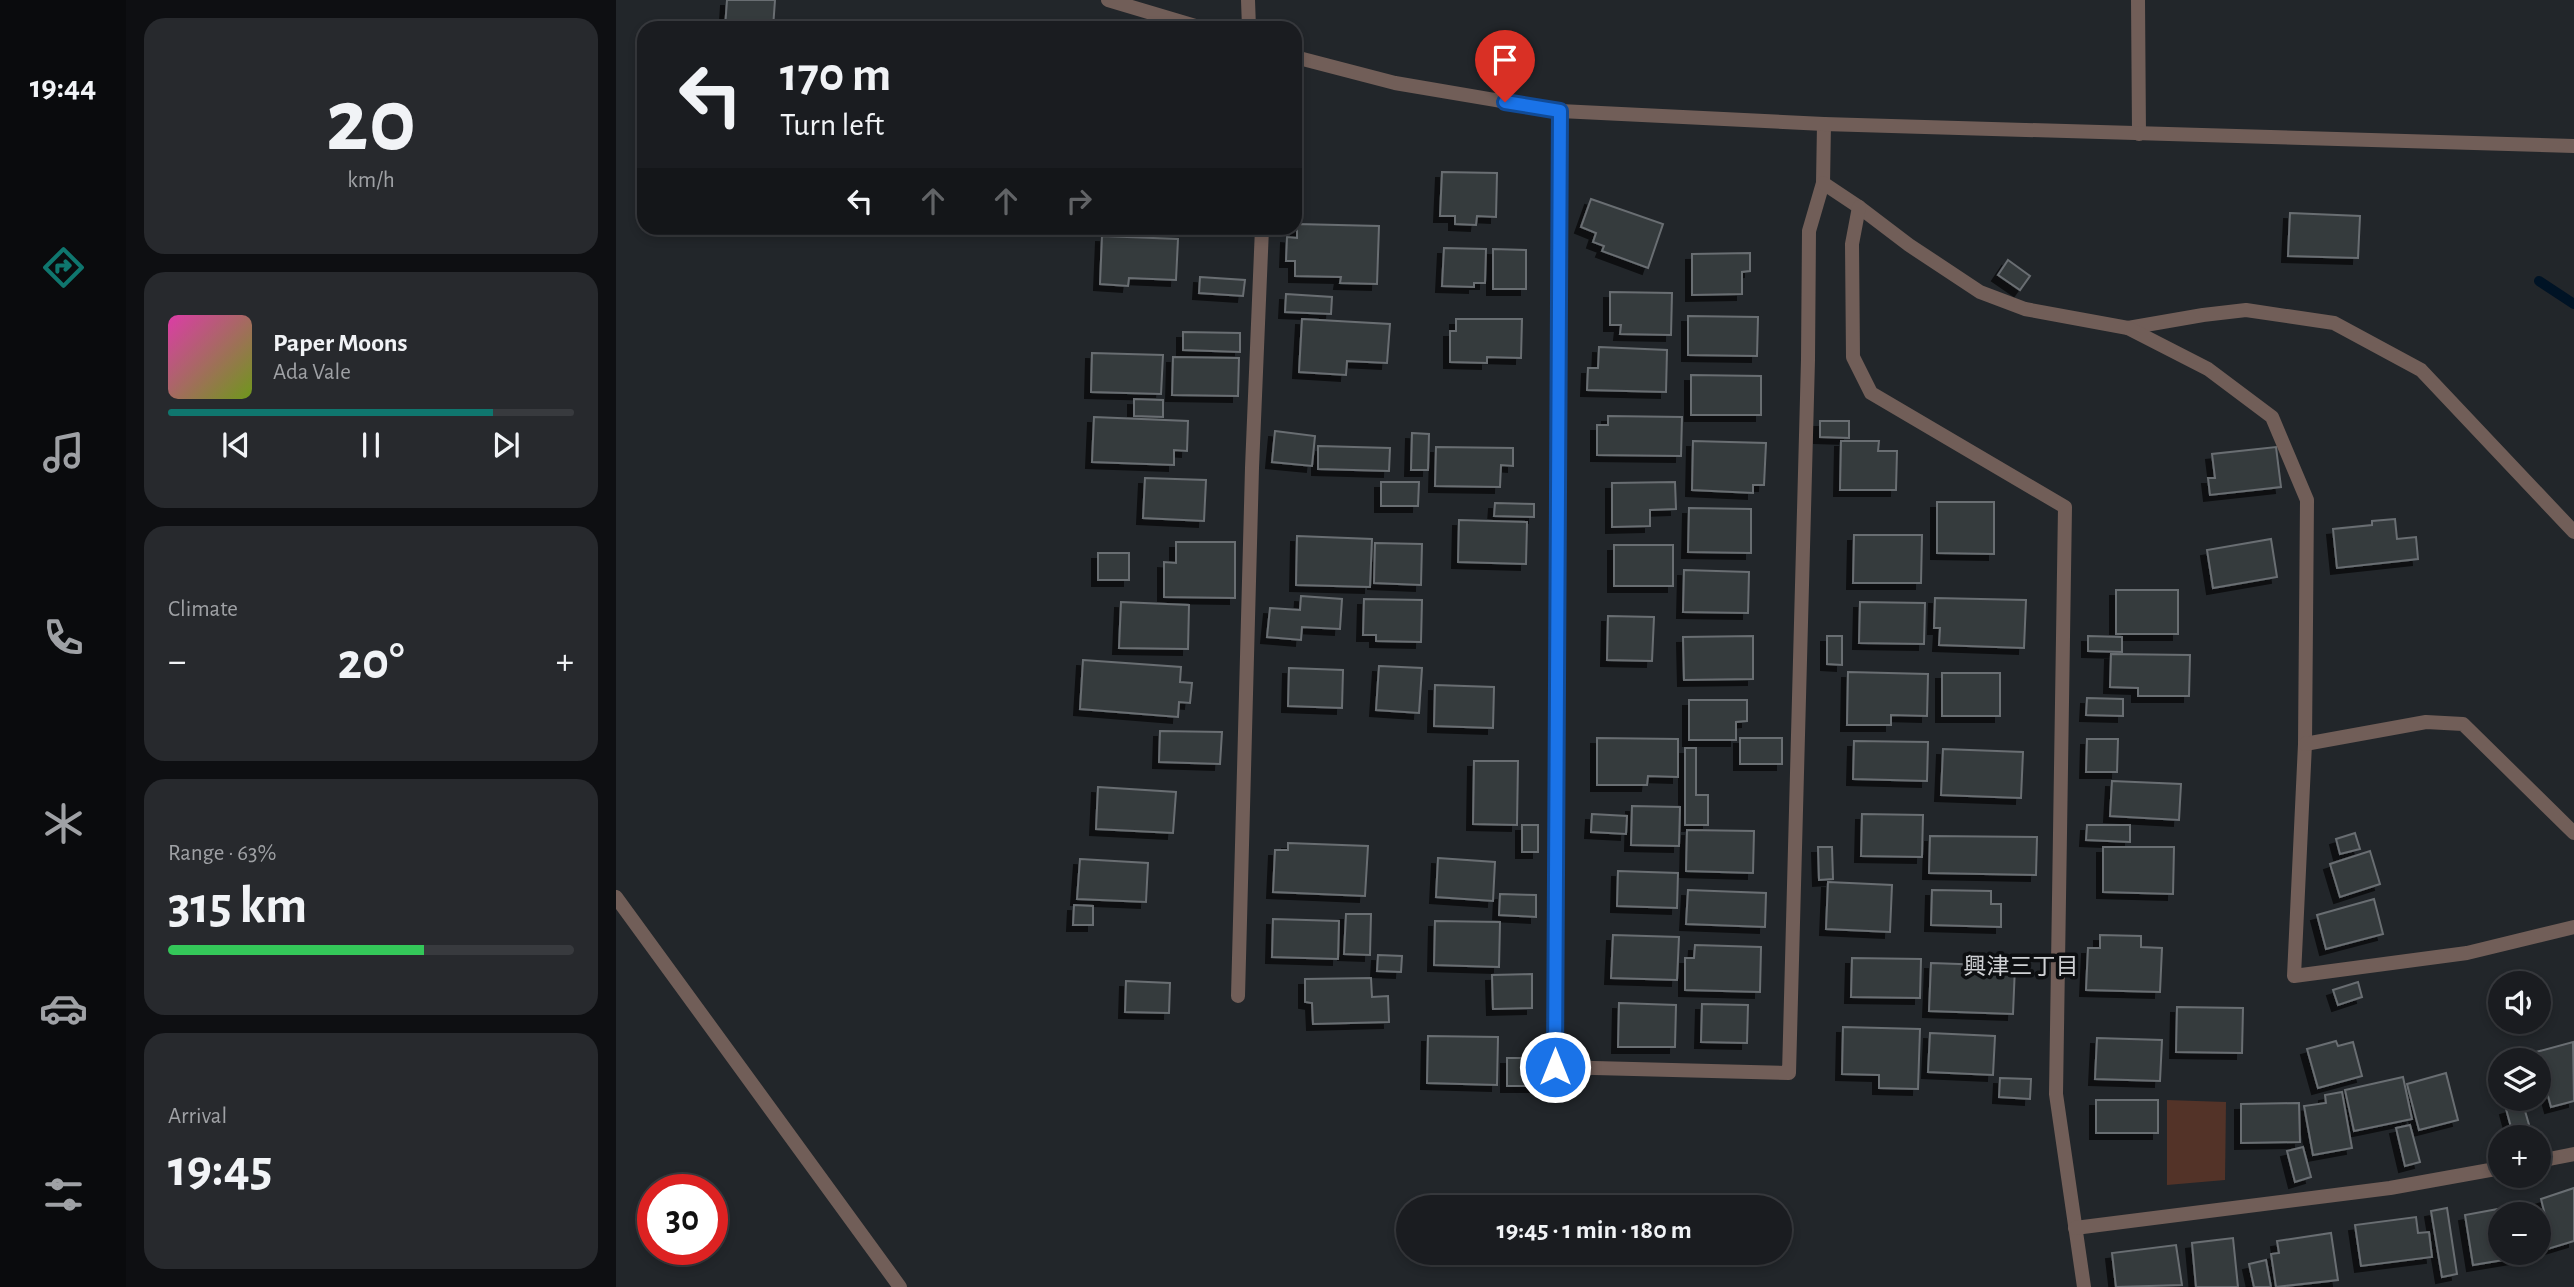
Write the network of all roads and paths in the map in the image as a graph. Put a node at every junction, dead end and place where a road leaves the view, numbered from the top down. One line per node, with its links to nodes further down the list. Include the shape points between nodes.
1 (1108, 0): 4 (street)
2 (1248, 0): 5 (street)
3 (2138, 0): 9 (street)
4 (1178, 21)
5 (1250, 21)
6 (1302, 59): 7 (street, via 1395,83)
7 (1560, 111): 8 (street); 11 (street, via 1555,1067 1789,1073 1809,231)
8 (1824, 124): 9 (street); 11 (street)
9 (2139, 134): 10 (street)
10 (2574, 146)
11 (1823, 183): 12 (street)
12 (1859, 207): 14 (street, via 1980,292 2025,309); 24 (street, via 1852,244 1853,357 1871,393 2065,507 2056,1094)
13 (1262, 235): 20 (street)
14 (2128, 328): 15 (street, via 2246,310 2333,323 2421,370); 16 (street, via 2208,369 2272,418 2307,500)
15 (2574, 532)
16 (2305, 744): 17 (street, via 2426,722 2463,724); 19 (street, via 2294,976 2467,953)
17 (2574, 833)
18 (616, 897): 25 (street)
19 (2574, 927)
20 (1238, 996)
21 (2574, 1154): 22 (street)
22 (2551, 1159)
23 (2488, 1170): 24 (street, via 2390,1188)
24 (2075, 1228): 26 (street)
25 (901, 1287)
26 (2084, 1287)

